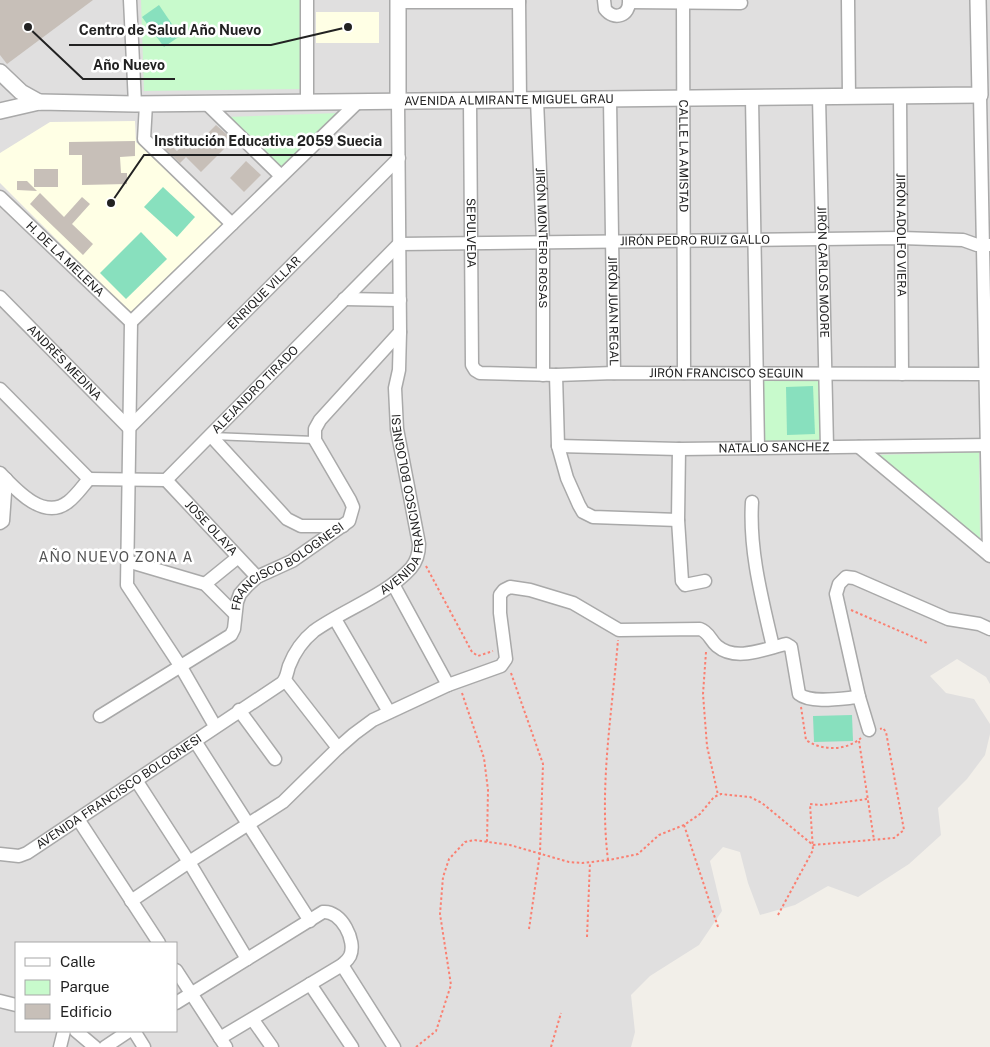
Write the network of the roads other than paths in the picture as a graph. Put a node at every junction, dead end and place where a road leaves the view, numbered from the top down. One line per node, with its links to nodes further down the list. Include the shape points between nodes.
1 (130, 0): 26 (street)
2 (307, 0): 25 (street)
3 (604, 0): 8 (street, via 605,9 616,16 624,14 630,7)
4 (848, 0): 15 (street)
5 (978, 0): 12 (street)
6 (398, 1): 7 (street); 24 (street, AVENIDA FRANCISCO BOLOGNESI)
7 (520, 1): 19 (street)
8 (630, 1): 9 (street)
9 (683, 1): 10 (street); 16 (street, CALLE LA AMISTAD)
10 (741, 3)
11 (0, 72): 22 (street)
12 (980, 95): 13 (street, AVENIDA ALMIRANTE MIGUEL GRAU); 29 (street)
13 (900, 96): 15 (street, AVENIDA ALMIRANTE MIGUEL GRAU); 34 (street, JIRÓN ADOLFO VIERA)
14 (819, 97): 15 (street, AVENIDA ALMIRANTE MIGUEL GRAU); 17 (street, AVENIDA ALMIRANTE MIGUEL GRAU); 35 (street, JIRÓN CARLOS MOORE)
15 (849, 97)
16 (683, 98): 17 (street, AVENIDA ALMIRANTE MIGUEL GRAU); 18 (street, AVENIDA ALMIRANTE MIGUEL GRAU); 36 (street, CALLE LA AMISTAD)
17 (752, 98): 37 (street)
18 (610, 99): 20 (street, AVENIDA ALMIRANTE MIGUEL GRAU); 38 (street, JIRÓN JUAN REGAL)
19 (520, 100): 20 (street, AVENIDA ALMIRANTE MIGUEL GRAU); 21 (street, AVENIDA ALMIRANTE MIGUEL GRAU)
20 (538, 100): 39 (street, JIRÓN MONTERO ROSAS)
21 (470, 101): 24 (street, AVENIDA ALMIRANTE MIGUEL GRAU); 40 (street, SEPULVEDA)
22 (39, 102): 26 (street, AVENIDA ALMIRANTE MIGUEL GRAU); 28 (street, AVENIDA ALMIRANTE MIGUEL GRAU)
23 (358, 102): 24 (street, AVENIDA ALMIRANTE MIGUEL GRAU); 25 (street, AVENIDA ALMIRANTE MIGUEL GRAU); 31 (street)
24 (398, 102): 30 (street, AVENIDA FRANCISCO BOLOGNESI)
25 (307, 103): 27 (street, AVENIDA ALMIRANTE MIGUEL GRAU)
26 (141, 104): 27 (street, AVENIDA ALMIRANTE MIGUEL GRAU); 33 (street, via 144,139)
27 (207, 104): 31 (street)
28 (1, 107)
29 (985, 137): 42 (street)
30 (399, 158): 41 (street, AVENIDA FRANCISCO BOLOGNESI); 57 (street, ENRIQUE VILLAR)
31 (281, 176): 33 (street)
32 (0, 197): 46 (street, H. DE LA MELENA)
33 (232, 224): 46 (street)
34 (901, 238): 35 (street, JIRÓN PEDRO RUIZ GALLO); 42 (street, JIRÓN PEDRO RUIZ GALLO, via 963,240); 53 (street, JIRÓN ADOLFO VIERA)
35 (822, 239): 37 (street, JIRÓN PEDRO RUIZ GALLO); 52 (street, JIRÓN CARLOS MOORE)
36 (684, 240): 37 (street, JIRÓN PEDRO RUIZ GALLO); 38 (street, JIRÓN PEDRO RUIZ GALLO); 50 (street, CALLE LA AMISTAD)
37 (755, 240): 51 (street)
38 (612, 241): 39 (street, JIRÓN PEDRO RUIZ GALLO); 49 (street, JIRÓN JUAN REGAL)
39 (543, 242): 40 (street, JIRÓN PEDRO RUIZ GALLO); 55 (street, JIRÓN MONTERO ROSAS)
40 (472, 243): 41 (street, JIRÓN PEDRO RUIZ GALLO); 48 (street, SEPULVEDA)
41 (399, 244): 44 (street, ALEJANDRO TIRADO); 45 (street, AVENIDA FRANCISCO BOLOGNESI)
42 (986, 245): 54 (street)
43 (0, 297): 57 (street, ANDRÉS MEDINA)
44 (344, 299): 45 (street); 58 (street, ALEJANDRO TIRADO)
45 (400, 300): 47 (street, AVENIDA FRANCISCO BOLOGNESI)
46 (131, 322): 57 (street)
47 (400, 332): 59 (street, via 320,420); 80 (street, AVENIDA FRANCISCO BOLOGNESI, via 395,388 397,428 419,553 411,568)
48 (472, 365): 55 (street, JIRÓN FRANCISCO SEGUIN, via 480,373)
49 (614, 373): 50 (street, JIRÓN FRANCISCO SEGUIN); 55 (street, JIRÓN FRANCISCO SEGUIN)
50 (684, 373): 51 (street, JIRÓN FRANCISCO SEGUIN)
51 (757, 373): 52 (street, JIRÓN FRANCISCO SEGUIN); 64 (street)
52 (826, 373): 53 (street, JIRÓN FRANCISCO SEGUIN); 63 (street, JIRÓN CARLOS MOORE)
53 (902, 374): 54 (street, JIRÓN FRANCISCO SEGUIN)
54 (985, 374): 60 (street)
55 (550, 375): 61 (street, JIRÓN MONTERO ROSAS)
56 (0, 390): 67 (street)
57 (129, 428): 68 (street)
58 (211, 436): 59 (lane); 69 (street, ALEJANDRO TIRADO); 73 (street, via 287,519 302,526)
59 (314, 440): 73 (street, FRANCISCO BOLOGNESI, via 353,507 349,521)
60 (988, 445): 62 (street, NATALIO SANCHEZ); 74 (street)
61 (558, 446): 65 (street, NATALIO SANCHEZ); 71 (street, JIRÓN MONTERO ROSAS, via 578,505 588,515)
62 (859, 446): 63 (street, NATALIO SANCHEZ); 74 (street)
63 (827, 447): 64 (street, NATALIO SANCHEZ)
64 (758, 448): 65 (street, NATALIO SANCHEZ)
65 (679, 449): 71 (street)
66 (3, 476): 67 (street, via 36,505 47,509 58,508 68,502); 72 (street, via 3,521)
67 (89, 479): 68 (street)
68 (128, 479): 69 (street); 76 (street)
69 (166, 480): 75 (street, JOSE OLAYA)
70 (752, 502): 84 (street, via 756,572)
71 (678, 520): 78 (street, via 682,581 685,585)
72 (0, 523)
73 (343, 526): 77 (street, FRANCISCO BOLOGNESI, via 292,561)
74 (989, 555)
75 (237, 558): 77 (street, JOSE OLAYA); 79 (street)
76 (127, 561): 79 (street); 85 (street, via 127,585)
77 (257, 578): 81 (street, FRANCISCO BOLOGNESI, via 240,594)
78 (705, 581)
79 (204, 584): 81 (street)
80 (393, 584): 82 (street, AVENIDA FRANCISCO BOLOGNESI); 87 (street)
81 (235, 614): 85 (street, FRANCISCO BOLOGNESI, via 231,635)
82 (335, 619): 86 (street, AVENIDA FRANCISCO BOLOGNESI, via 312,632 300,646); 90 (street)
83 (990, 628): 88 (street, via 948,619 846,577 836,594)
84 (773, 647): 87 (street, via 734,654 726,652 700,629 619,630 573,603 510,587 500,595 504,663); 88 (street, via 786,644 791,647 799,694 808,699)
85 (181, 667): 91 (street, FRANCISCO BOLOGNESI); 92 (street)
86 (285, 680): 89 (street, AVENIDA FRANCISCO BOLOGNESI); 95 (street)
87 (453, 683): 90 (street)
88 (859, 698): 93 (street)
89 (239, 710): 92 (street, AVENIDA FRANCISCO BOLOGNESI); 96 (street)
90 (389, 712): 95 (street)
91 (100, 716)
92 (215, 726): 94 (street, AVENIDA FRANCISCO BOLOGNESI)
93 (869, 730)
94 (195, 741): 97 (street, AVENIDA FRANCISCO BOLOGNESI); 99 (street)
95 (338, 748): 99 (street, via 283,802)
96 (275, 759)
97 (136, 780): 98 (street, AVENIDA FRANCISCO BOLOGNESI); 101 (street)
98 (78, 819): 100 (street, AVENIDA FRANCISCO BOLOGNESI, via 27,853 19,856); 102 (street)
99 (249, 823): 101 (street); 103 (street)
100 (0, 854)
101 (189, 862): 102 (street); 105 (street)
102 (131, 901): 104 (street)
103 (310, 921): 105 (street); 106 (street, via 328,912 343,924 352,949)
104 (158, 942)
105 (247, 959): 109 (street)
106 (342, 965): 108 (street); 125 (street)
107 (178, 973): 109 (street)
108 (310, 984): 113 (street); 124 (street)
109 (192, 994): 111 (street); 118 (street)
110 (0, 1001): 112 (street)
111 (178, 1002)
112 (15, 1005)
113 (253, 1020): 118 (street); 123 (street)
114 (64, 1032): 119 (street)
115 (77, 1032): 120 (street)
116 (128, 1032): 121 (street)
117 (135, 1032): 122 (street)
118 (223, 1042)
119 (60, 1047)
120 (95, 1047)
121 (105, 1047)
122 (144, 1047)
123 (272, 1047)
124 (352, 1047)
125 (394, 1047)

